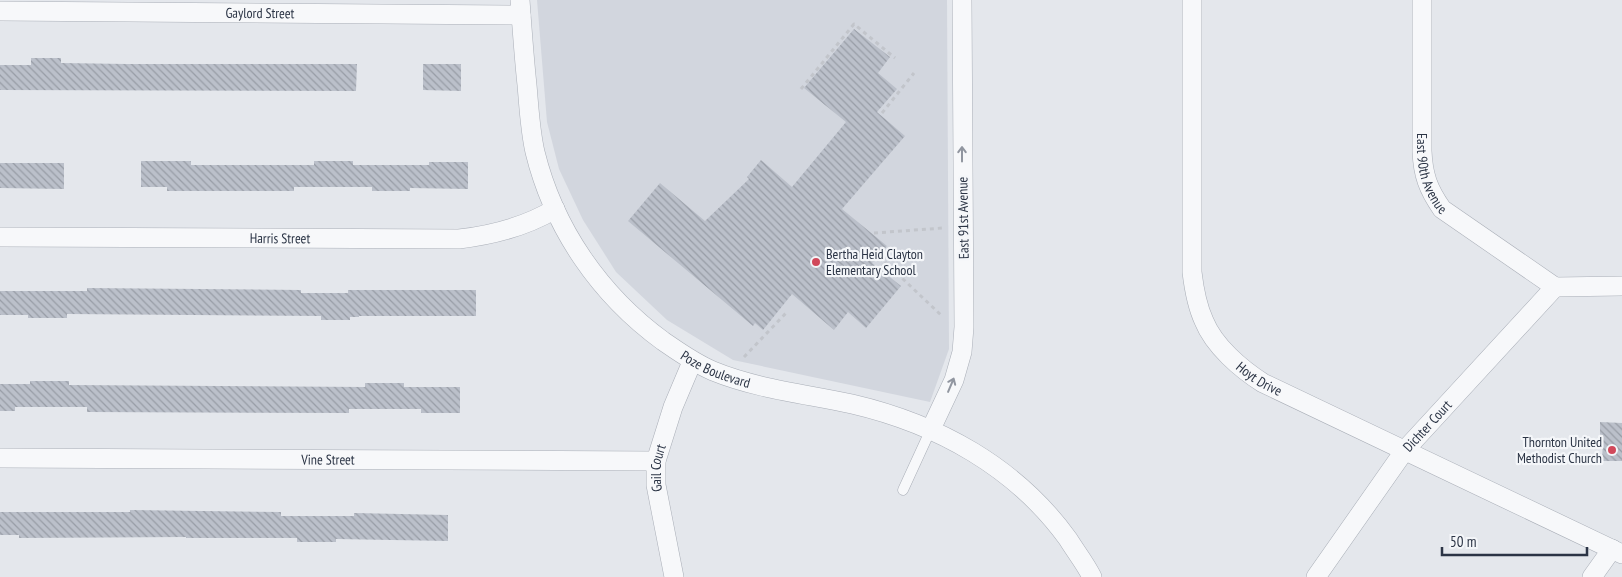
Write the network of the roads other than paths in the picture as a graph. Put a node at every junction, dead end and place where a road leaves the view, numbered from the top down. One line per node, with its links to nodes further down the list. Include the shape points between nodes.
1 (962, 0): 11 (street, East 91st Avenue, one-way to 1, via 954,380 962,352 964,327)
2 (1192, 0): 12 (street, Hoyt Drive, via 1192,272 1204,323 1226,353 1263,383)
3 (1422, 0): 9 (street, East 90th Avenue, via 1422,151 1426,182 1442,209)
4 (520, 8): 5 (street, Gaylord Street); 6 (street, Poze Boulevard, via 530,124 535,152)
5 (0, 11)
6 (555, 209): 7 (street, Harris Street, via 515,228 458,239); 10 (street, Poze Boulevard, via 568,236 605,288 630,314)
7 (0, 237)
8 (1622, 286): 9 (street)
9 (1555, 287): 12 (street, Dichter Court)
10 (692, 362): 11 (street, Poze Boulevard, via 767,387 854,405); 14 (street, Gail Court, via 673,407)
11 (931, 429): 15 (lane); 18 (street, Poze Boulevard, via 984,458 1020,486 1058,527)
12 (1406, 450): 16 (street, Hoyt Drive); 19 (street, Dichter Court)
13 (0, 458): 14 (street, Vine Street)
14 (656, 462): 17 (street, Gail Court, via 656,485)
15 (903, 490)
16 (1617, 552): 20 (street)
17 (674, 577)
18 (1092, 577)
19 (1316, 577)
20 (1592, 577)

